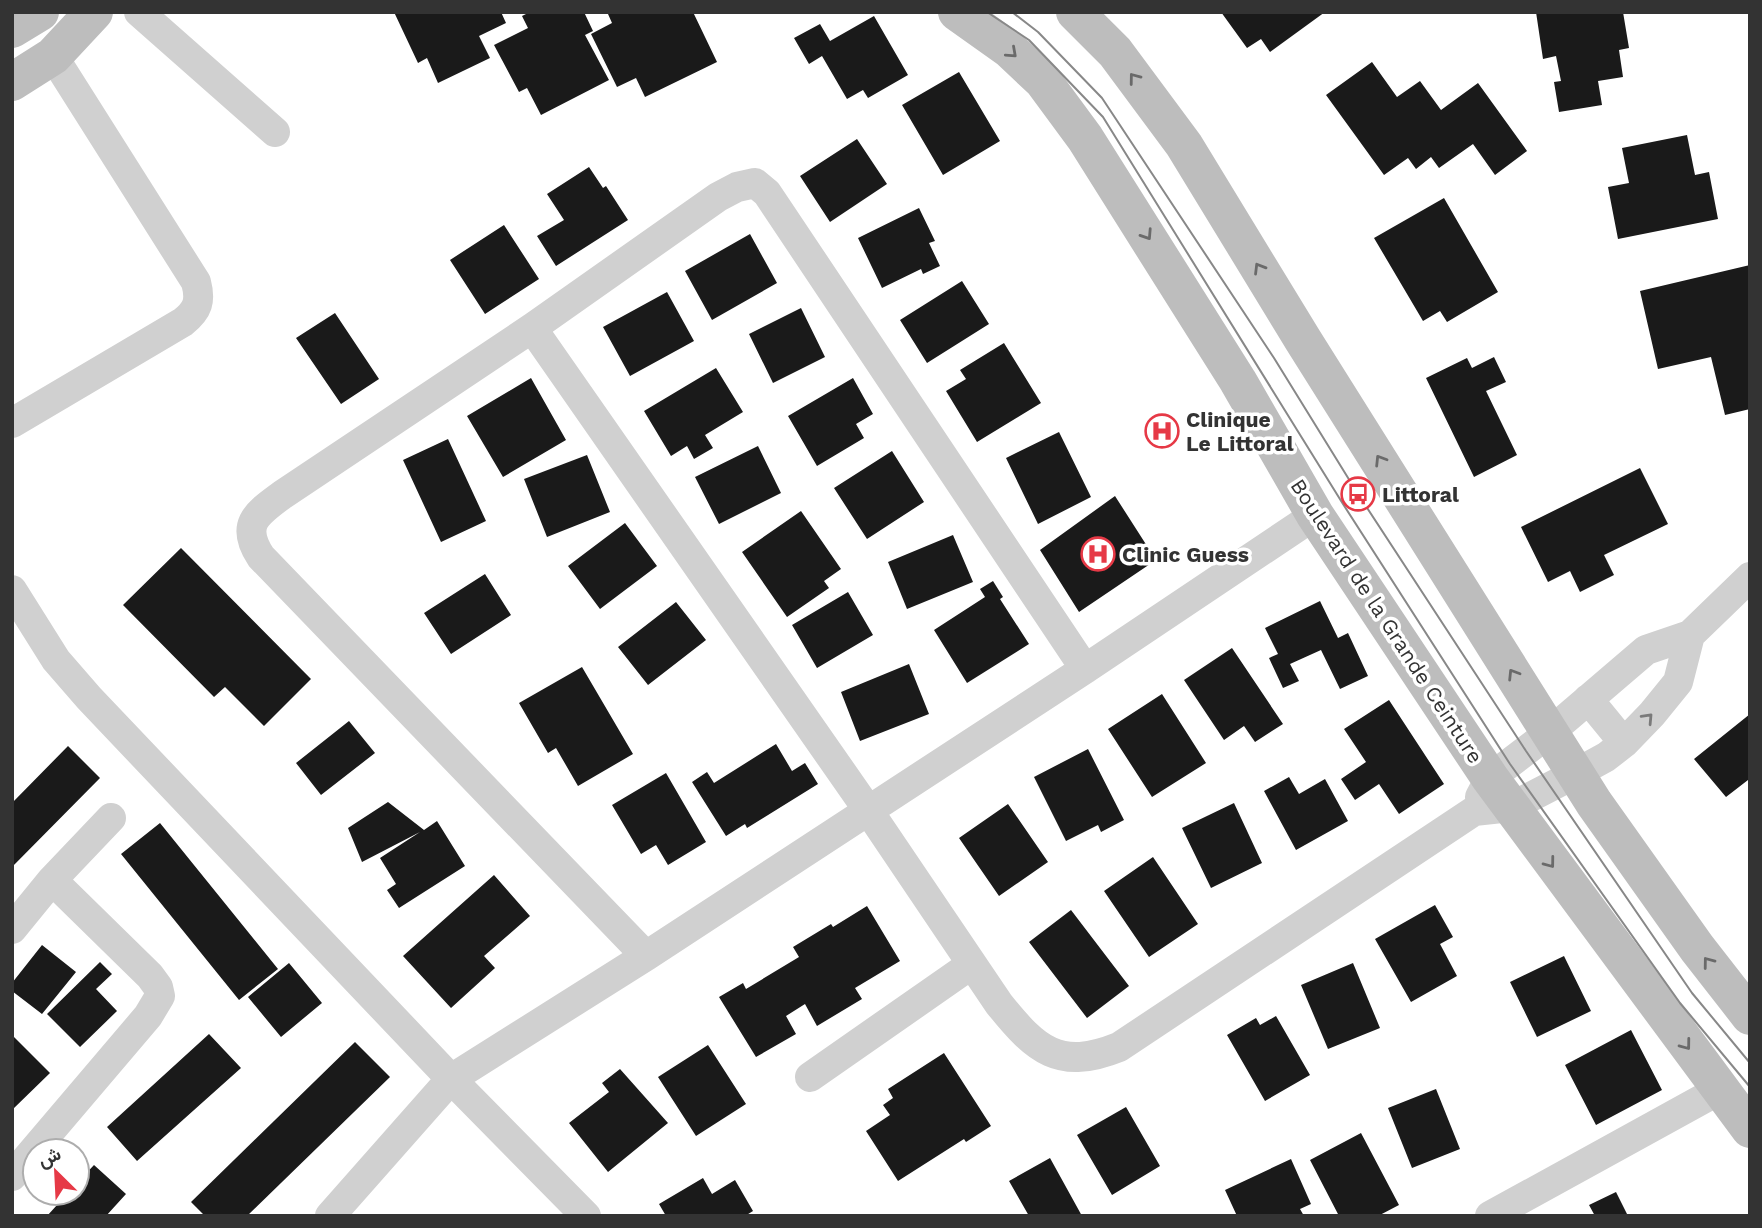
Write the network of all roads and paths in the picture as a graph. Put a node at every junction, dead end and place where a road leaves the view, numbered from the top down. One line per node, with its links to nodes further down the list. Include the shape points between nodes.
1 (40, 12): 6 (main road)
2 (94, 12): 7 (main road)
3 (139, 12): 9 (street)
4 (957, 12): 12 (main road, Boulevard de la Grande Ceinture, one-way to 12, via 1009,49 1043,81 1085,138 1238,381)
5 (1075, 12): 18 (main road, one-way to 5, via 1184,145 1115,52)
6 (12, 29)
7 (53, 56): 8 (main road); 11 (street, via 196,282 200,296 183,323)
8 (12, 82)
9 (275, 132)
10 (532, 328): 16 (street, via 718,197 755,183 767,193); 22 (street); 26 (street, via 260,511 251,536 261,557)
11 (12, 423)
12 (1315, 515): 16 (street); 21 (main road, Boulevard de la Grande Ceinture)
13 (1750, 577): 15 (street)
14 (12, 590): 30 (street, via 56,660 89,698)
15 (1690, 635): 17 (street, via 1646,650); 19 (street, one-way to 15, via 1678,682)
16 (1085, 668): 22 (street)
17 (1588, 699): 18 (street); 19 (street)
18 (1549, 733): 20 (main road); 21 (street)
19 (1624, 743): 20 (street)
20 (1576, 774): 21 (street); 28 (main road, one-way to 20)
21 (1491, 799): 27 (street, via 1119,1047 1096,1056 1072,1058 1046,1051 1023,1034); 31 (main road, Boulevard de la Grande Ceinture, one-way to 31)
22 (868, 810): 26 (street); 27 (street)
23 (111, 818): 24 (street)
24 (52, 880): 25 (street); 33 (street, via 150,976 160,996)
25 (12, 929)
26 (646, 956): 30 (street)
27 (972, 964): 29 (street)
28 (1750, 1016)
29 (810, 1077)
30 (451, 1079): 34 (street); 35 (street)
31 (1719, 1090): 32 (main road, Boulevard de la Grande Ceinture); 36 (street)
32 (1750, 1129)
33 (12, 1176)
34 (330, 1216)
35 (586, 1216)
36 (1490, 1216)

